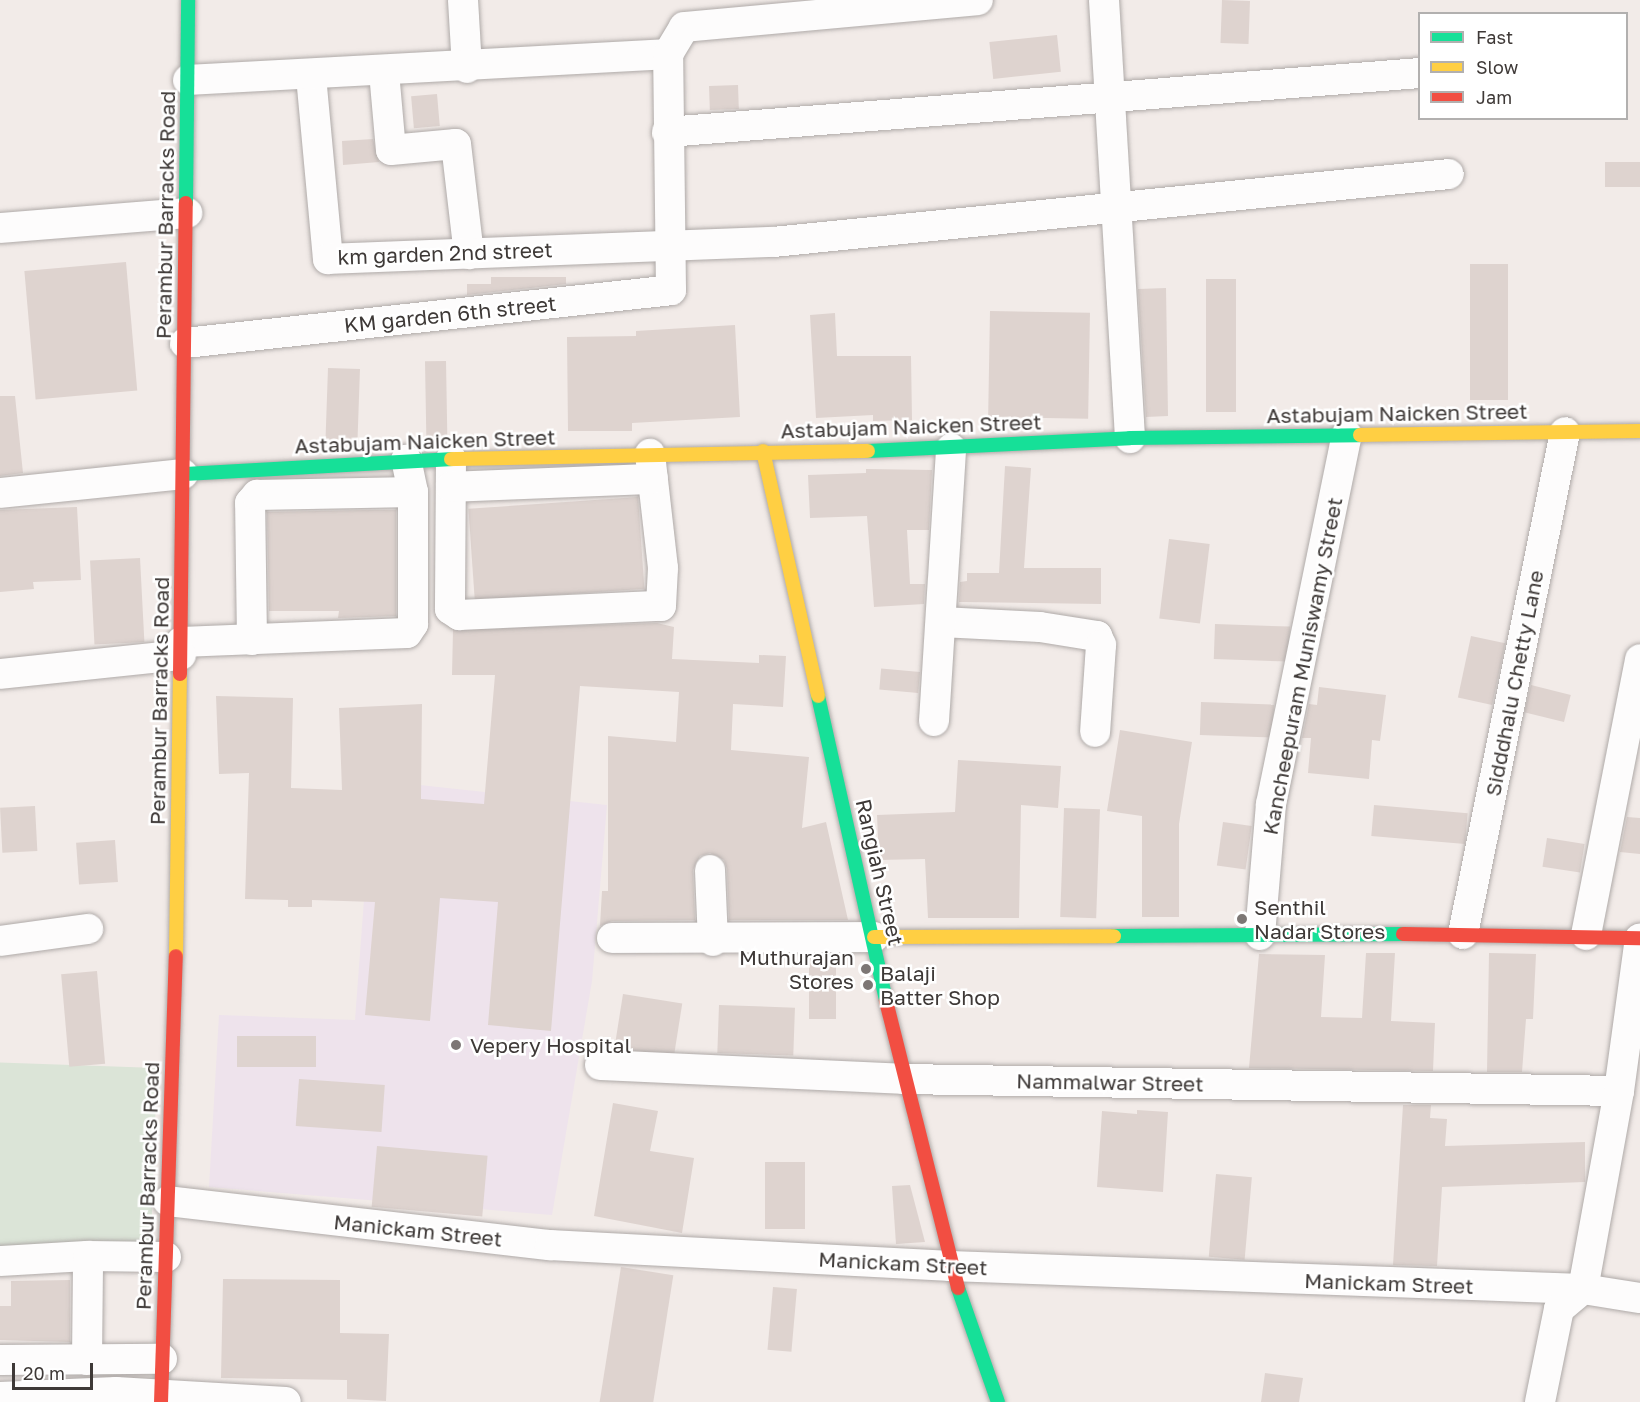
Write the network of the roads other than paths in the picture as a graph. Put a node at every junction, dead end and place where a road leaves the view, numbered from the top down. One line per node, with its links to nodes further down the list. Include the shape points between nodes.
1 (188, 0): 11 (street, Perambur Barracks Road)
2 (463, 0): 7 (street)
3 (978, 0): 5 (street)
4 (1104, 0): 12 (street)
5 (683, 13): 6 (street)
6 (668, 54): 7 (street); 13 (street)
7 (467, 68): 8 (street)
8 (384, 72): 10 (street); 19 (street, via 391,150 456,144)
9 (1418, 73): 12 (street)
10 (311, 76): 11 (street); 19 (street, km garden 2nd street, via 328,259)
11 (188, 80): 16 (street, Perambur Barracks Road)
12 (1113, 97): 13 (street); 15 (street)
13 (667, 132): 18 (street)
14 (1449, 174): 15 (street, km garden 2nd street)
15 (1119, 207): 18 (street, km garden 2nd street, via 773,242); 24 (street)
16 (187, 213): 17 (street); 20 (street, Perambur Barracks Road)
17 (0, 228)
18 (672, 245): 19 (street, km garden 2nd street); 20 (street, KM garden 6th street, via 671,290)
19 (469, 254)
20 (185, 343): 30 (street, Perambur Barracks Road)
21 (1640, 431): 22 (street, Astabujam Naicken Street)
22 (1565, 432): 23 (street, Astabujam Naicken Street); 42 (street, Sidddhalu Chetty Lane)
23 (1347, 435): 24 (street, Astabujam Naicken Street); 43 (street, Kancheepuram Muniswamy Street, via 1271,804)
24 (1130, 438): 25 (street, Astabujam Naicken Street)
25 (951, 449): 26 (street, Astabujam Naicken Street); 33 (street)
26 (763, 451): 28 (street, Astabujam Naicken Street); 45 (street, Rangiah Street)
27 (406, 460): 29 (street, Astabujam Naicken Street); 30 (street, Astabujam Naicken Street); 31 (street)
28 (652, 466): 29 (street); 29 (street, via 664,593 657,608 453,613)
29 (451, 473)
30 (183, 474): 32 (street); 35 (street, Perambur Barracks Road)
31 (412, 492): 34 (street, via 413,624 407,633); 34 (street, via 257,495 250,503)
32 (0, 493)
33 (941, 622): 38 (street); 39 (street, via 1098,636)
34 (252, 640): 35 (street)
35 (181, 649): 37 (street); 53 (street, Perambur Barracks Road)
36 (1640, 659): 44 (street)
37 (0, 674)
38 (934, 722)
39 (1095, 732)
40 (710, 870): 49 (street)
41 (88, 929): 48 (street)
42 (1463, 934): 43 (street); 44 (street)
43 (1260, 935): 45 (street)
44 (1586, 935): 47 (street)
45 (874, 937): 49 (street); 51 (street, Rangiah Street)
46 (612, 938): 49 (street)
47 (1640, 938): 52 (street)
48 (0, 941)
49 (713, 941)
50 (600, 1065): 51 (street, Nammalwar Street)
51 (903, 1079): 52 (street, Nammalwar Street); 57 (street, Rangiah Street)
52 (1619, 1091): 58 (street)
53 (168, 1201): 55 (street, Perambur Barracks Road); 57 (street, Manickam Street, via 550,1245)
54 (88, 1256): 55 (street); 56 (street); 62 (street)
55 (166, 1257): 60 (street, Perambur Barracks Road)
56 (0, 1261)
57 (950, 1266): 58 (street, Manickam Street); 66 (street, Rangiah Street)
58 (1583, 1289): 59 (street, Manickam Street); 67 (street, via 1559,1309)
59 (1640, 1298)
60 (162, 1359): 62 (street); 64 (street, Perambur Barracks Road)
61 (0, 1360): 62 (street)
62 (87, 1360)
63 (0, 1397): 64 (street)
64 (161, 1397): 65 (street)
65 (286, 1402)
66 (998, 1402)
67 (1540, 1402)

